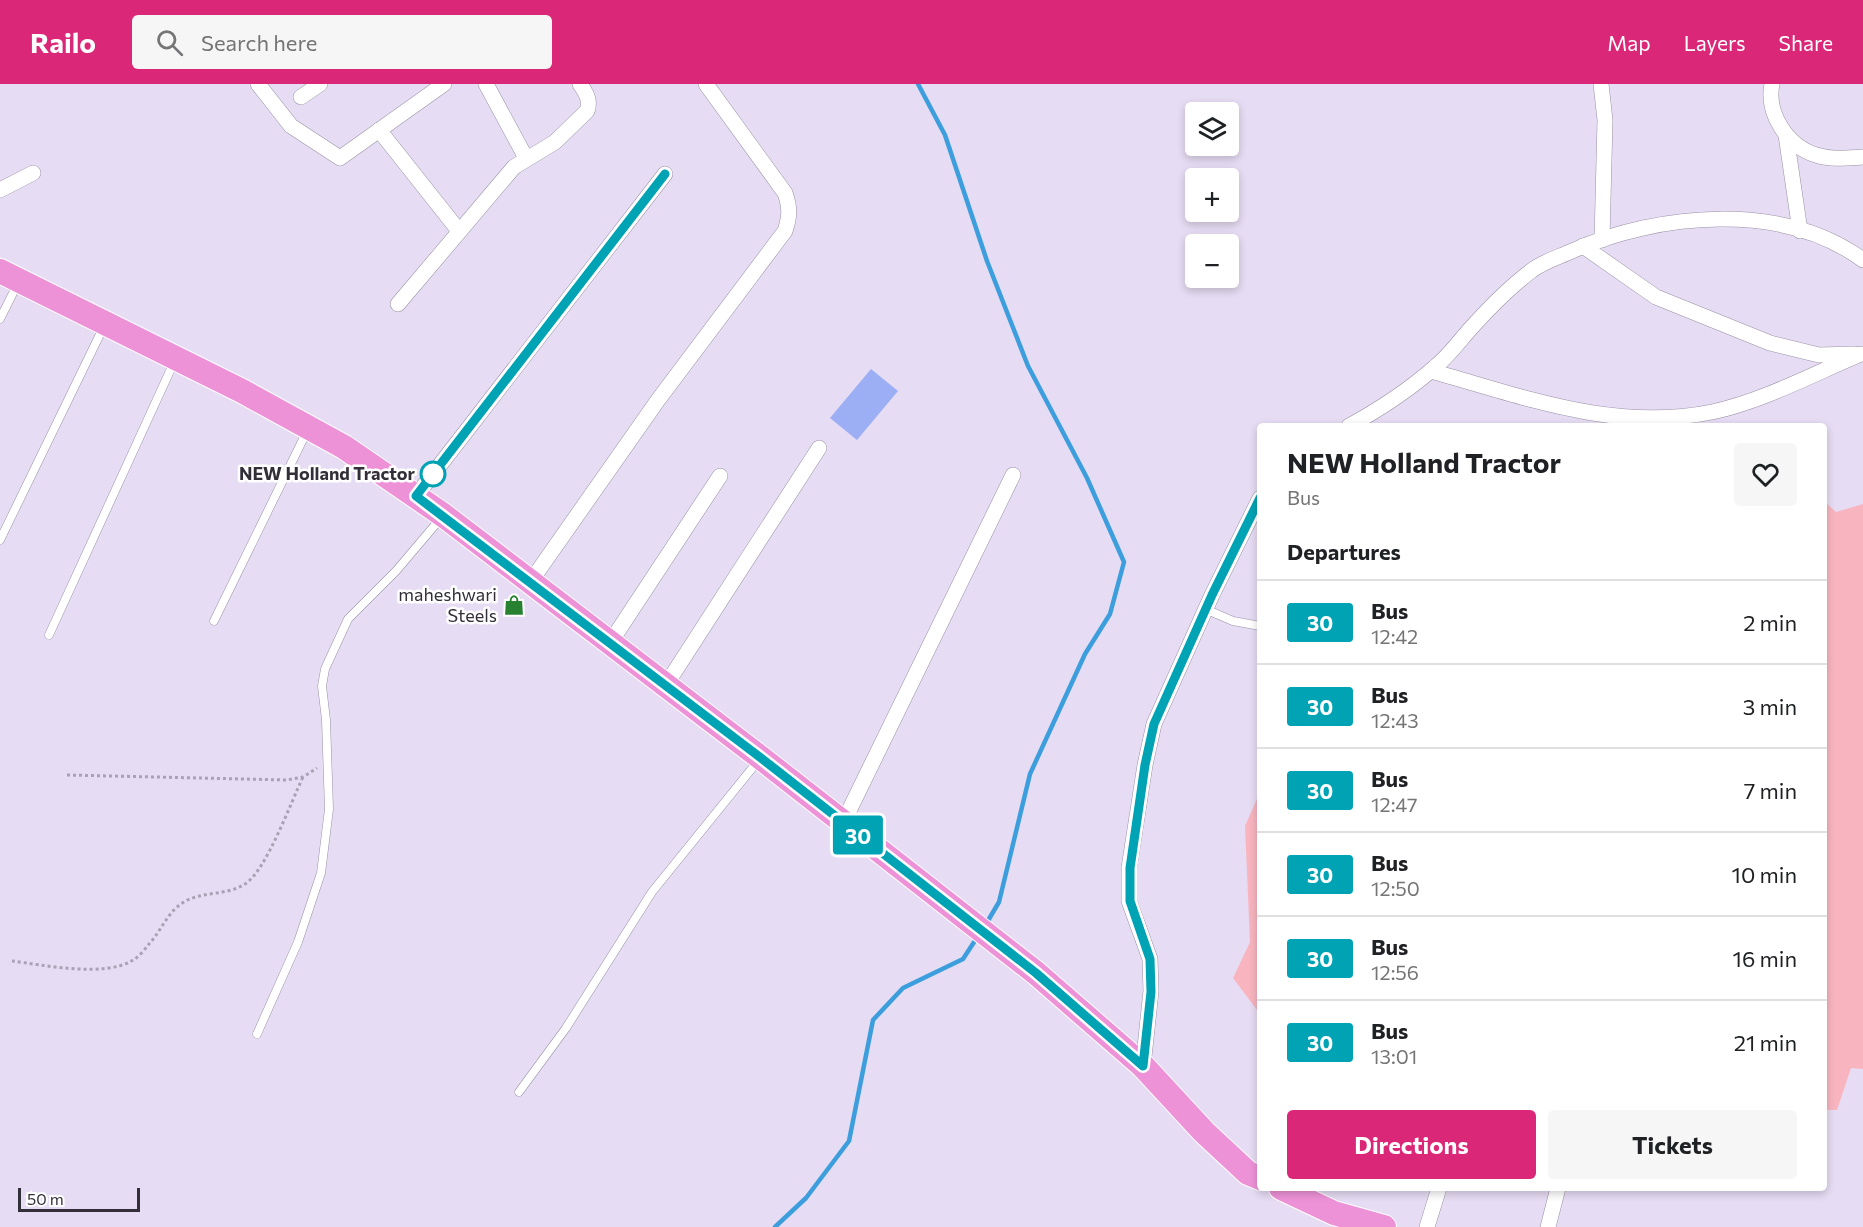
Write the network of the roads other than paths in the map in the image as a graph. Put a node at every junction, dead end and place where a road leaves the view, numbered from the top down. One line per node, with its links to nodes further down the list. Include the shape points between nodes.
1 (258, 84): 10 (street, via 291,126 339,158)
2 (320, 84): 9 (street)
3 (444, 84): 10 (street)
4 (486, 84): 13 (street)
5 (580, 84): 13 (street, via 590,105 587,111 555,142)
6 (706, 84): 38 (street, via 785,193 790,218 785,231 658,400)
7 (1601, 84): 19 (street, via 1605,120)
8 (1772, 84): 11 (street, via 1772,110)
9 (302, 97)
10 (379, 129): 17 (street)
11 (1786, 135): 12 (street, via 1813,154 1836,159); 18 (street)
12 (1863, 157)
13 (526, 158): 17 (street)
14 (33, 173): 16 (street)
15 (665, 174): 34 (street)
16 (0, 190)
17 (459, 231): 23 (street)
18 (1800, 231): 19 (street, via 1760,222 1700,218 1634,229); 21 (street, via 1846,248)
19 (1602, 240): 20 (street)
20 (1583, 246): 26 (street, via 1656,297 1770,343 1819,355); 28 (street, via 1533,269 1486,311)
21 (1863, 260)
22 (10, 276): 24 (lane); 25 (highway)
23 (398, 304)
24 (0, 320)
25 (105, 324): 27 (highway); 37 (lane)
26 (1862, 354): 28 (street, via 1759,397 1672,418 1628,419 1572,410)
27 (176, 359): 30 (highway); 42 (lane)
28 (1431, 371): 29 (street, via 1388,405)
29 (1355, 423)
30 (309, 428): 34 (highway); 40 (lane)
31 (819, 448): 44 (street)
32 (1013, 475): 46 (street)
33 (720, 476): 43 (street)
34 (416, 496): 36 (highway)
35 (1257, 504): 39 (street)
36 (443, 515): 38 (highway); 47 (lane, via 396,571 348,619 325,669 322,686 329,809 321,873 298,942)
37 (0, 540)
38 (531, 581): 43 (highway)
39 (1206, 609): 41 (lane, via 1233,621); 48 (street, via 1154,724 1130,868 1130,901 1150,959 1151,992)
40 (214, 621)
41 (1257, 625)
42 (49, 635)
43 (610, 643): 44 (highway)
44 (666, 685): 45 (highway)
45 (761, 758): 46 (highway); 49 (lane, via 652,892 566,1028)
46 (843, 823): 48 (highway, via 1036,973)
47 (256, 1034)
48 (1143, 1066): 50 (highway, via 1204,1132)
49 (519, 1092)
50 (1257, 1177)
51 (1287, 1191): 54 (highway, via 1334,1213)
52 (1438, 1191): 55 (street)
53 (1557, 1191): 56 (street)
54 (1384, 1227)
55 (1426, 1227)
56 (1548, 1227)

